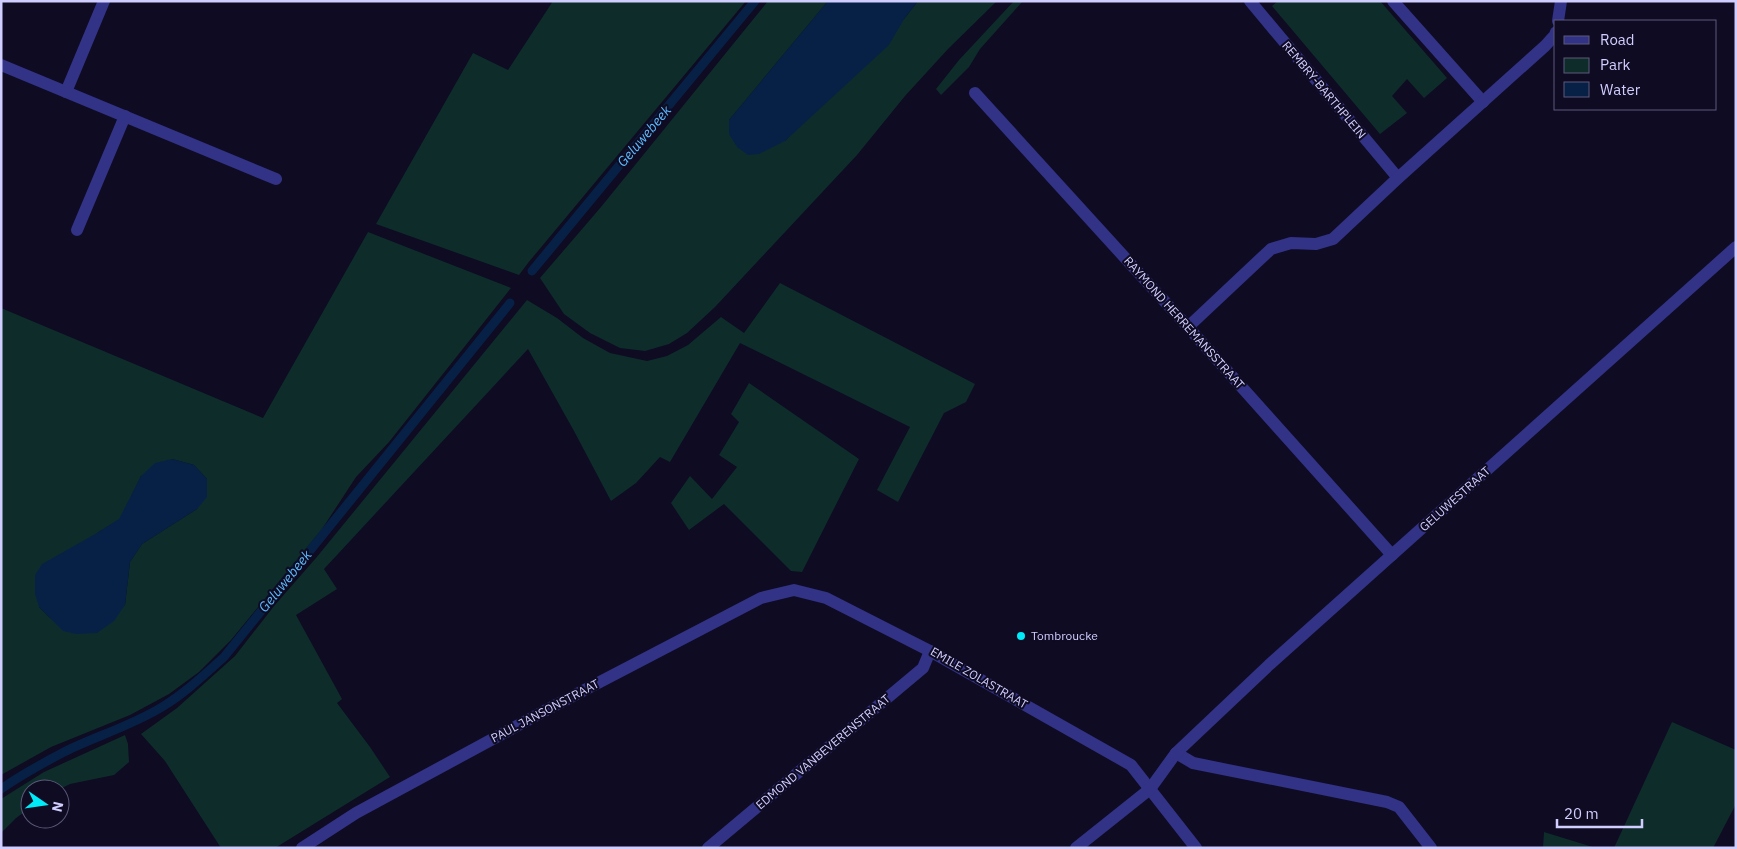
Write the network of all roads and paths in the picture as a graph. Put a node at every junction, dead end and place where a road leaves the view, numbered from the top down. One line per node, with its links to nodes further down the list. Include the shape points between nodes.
1 (104, 1): 8 (street)
2 (1250, 1): 12 (street, REMBRY-BARTHPLEIN)
3 (1393, 1): 10 (street)
4 (1561, 1): 5 (street)
5 (1558, 20)
6 (1554, 36): 10 (street)
7 (1, 65): 8 (street)
8 (66, 92): 11 (street)
9 (975, 93): 16 (street, RAYMOND HERREMANSSTRAAT)
10 (1483, 102): 12 (street)
11 (125, 116): 13 (street); 14 (street)
12 (1398, 178): 16 (street, via 1333,239 1316,244 1291,243 1271,249)
13 (276, 179)
14 (77, 230)
15 (1736, 247): 17 (street, GELUWESTRAAT)
16 (1188, 327): 17 (street, RAYMOND HERREMANSSTRAAT)
17 (1392, 555): 20 (street, GELUWESTRAAT, via 1268,664)
18 (794, 590): 19 (street, EMILE ZOLASTRAAT, via 826,598); 22 (street, PAUL JANSONSTRAAT, via 760,598 558,703 356,813)
19 (930, 651): 21 (street, EMILE ZOLASTRAAT, via 1131,765); 23 (street, EDMOND VANBEVERENSTRAAT, via 923,668)
20 (1176, 753): 21 (street, GELUWESTRAAT); 26 (street, via 1193,763 1387,802 1399,807)
21 (1150, 788): 24 (street, GELUWESTRAAT); 25 (street, EMILE ZOLASTRAAT)
22 (302, 848)
23 (708, 848)
24 (1076, 848)
25 (1196, 848)
26 (1431, 848)

